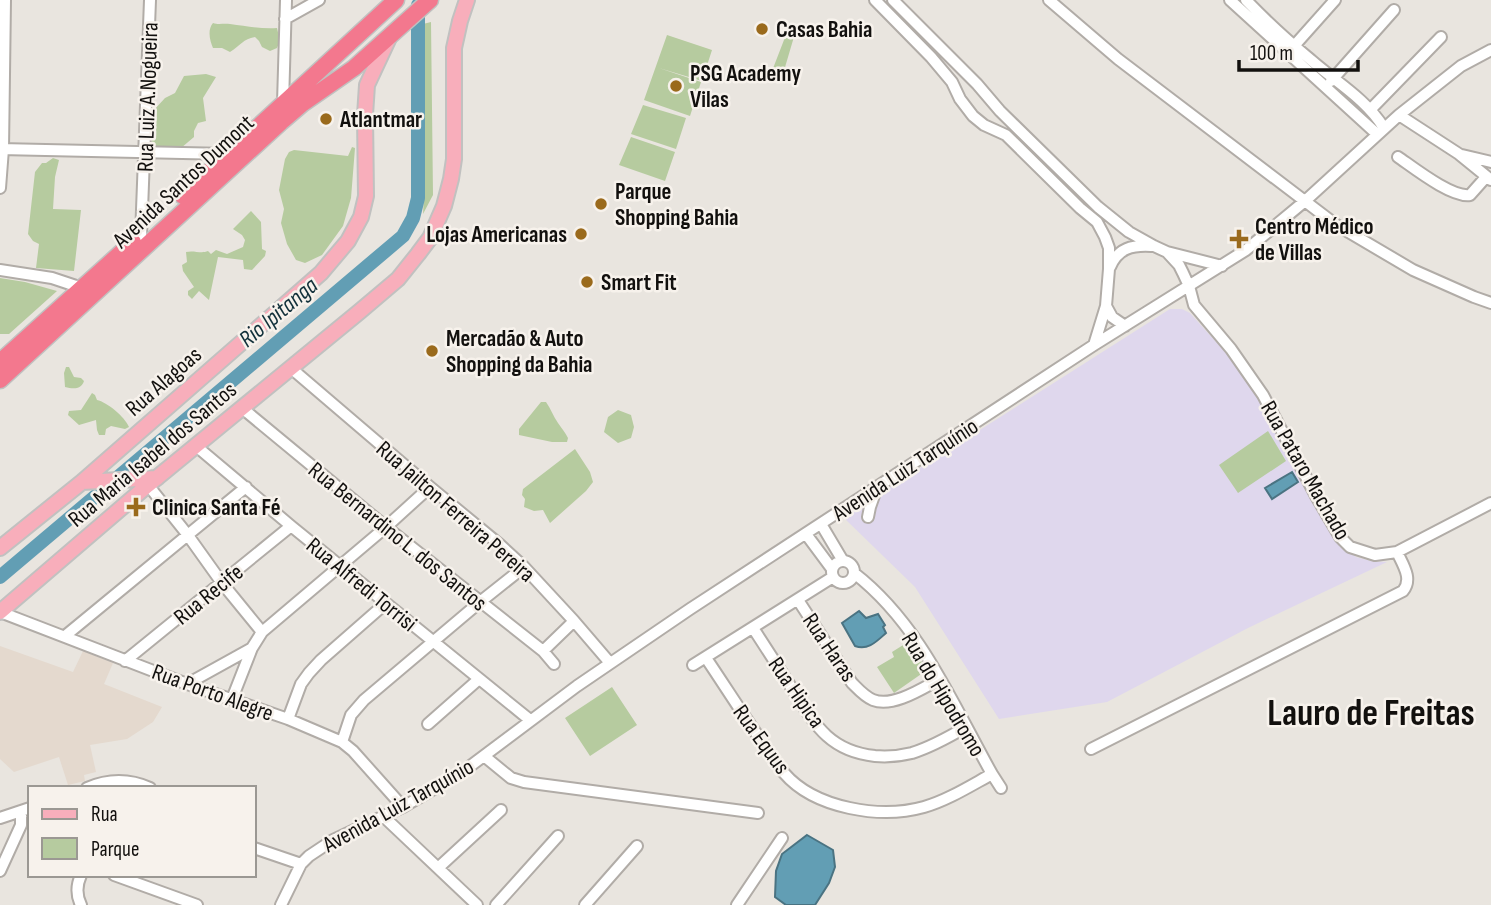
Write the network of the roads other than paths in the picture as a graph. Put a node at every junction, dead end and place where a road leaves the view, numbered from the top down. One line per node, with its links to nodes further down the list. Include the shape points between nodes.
1 (5, 0): 35 (street)
2 (150, 0): 36 (street, Rua Luiz A.Nogueira)
3 (286, 0): 17 (street)
4 (319, 0): 17 (street)
5 (430, 0): 19 (highway, Avenida Santos Dumont)
6 (467, 0): 60 (main road, Rua Maria Isabel dos Santos, via 454,48 451,179 430,238 398,279)
7 (875, 0): 26 (street, via 931,57)
8 (893, 0): 24 (street)
9 (1049, 0): 43 (street)
10 (1230, 0): 16 (street)
11 (1246, 0): 16 (street)
12 (1265, 0): 16 (street)
13 (1335, 0): 20 (street)
14 (394, 2): 28 (highway, Avenida Santos Dumont)
15 (1394, 10): 23 (street)
16 (1252, 13): 20 (street); 22 (street)
17 (285, 19): 28 (street)
18 (1441, 37): 30 (street)
19 (388, 39): 61 (highway, Avenida Santos Dumont, via 281,122); 65 (main road, Rua Alagoas, via 367,85 366,196 348,241 321,273)
20 (1294, 46): 22 (street)
21 (1491, 50): 32 (street, Avenida Luiz Tarquínio, via 1461,66)
22 (1310, 66): 23 (street); 25 (street)
23 (1334, 78): 25 (street); 27 (street)
24 (977, 84): 26 (street, via 966,89); 31 (street)
25 (1325, 86): 29 (street)
26 (960, 99): 33 (street)
27 (1359, 100): 29 (street); 30 (street)
28 (283, 103): 37 (highway, Avenida Santos Dumont)
29 (1349, 108): 34 (street)
30 (1371, 109): 34 (street)
31 (1000, 111): 33 (street, via 992,123); 45 (street, via 1098,207)
32 (1399, 115): 34 (street, Avenida Luiz Tarquínio); 38 (street)
33 (984, 125): 49 (street, via 1006,135 1097,222 1109,248)
34 (1380, 131): 43 (street, Avenida Luiz Tarquínio)
35 (1, 149): 36 (street); 42 (street)
36 (145, 152): 37 (street); 44 (street, Rua Luiz A.Nogueira)
37 (228, 154): 44 (highway, Avenida Santos Dumont)
38 (1459, 154): 40 (street); 41 (street)
39 (1398, 157): 41 (street, via 1462,196)
40 (1491, 162)
41 (1489, 179)
42 (0, 188)
43 (1305, 201): 47 (street, Avenida Luiz Tarquínio); 54 (street, via 1413,270)
44 (141, 236): 52 (highway, Avenida Santos Dumont)
45 (1154, 246): 46 (street); 49 (street, via 1127,248 1115,256)
46 (1167, 252): 47 (street); 50 (street)
47 (1222, 266): 51 (street, Avenida Luiz Tarquínio)
48 (0, 270): 52 (street)
49 (1109, 270): 56 (street)
50 (1183, 273): 51 (street, Rua Pataro Machado); 53 (street)
51 (1189, 286): 53 (street, Avenida Luiz Tarquínio); 55 (street, Rua Pataro Machado)
52 (82, 288): 59 (highway, Avenida Santos Dumont)
53 (1173, 297): 55 (street); 57 (street, Avenida Luiz Tarquínio)
54 (1491, 303)
55 (1194, 305): 77 (street, Rua Pataro Machado, via 1262,395 1340,537 1363,552)
56 (1106, 306): 57 (street); 58 (street)
57 (1125, 326): 58 (street, Avenida Luiz Tarquínio)
58 (1094, 345): 68 (street, Avenida Luiz Tarquínio)
59 (0, 362)
60 (292, 369): 62 (main road, Rua Maria Isabel dos Santos); 67 (street, Rua Jailton Ferreira Pereira)
61 (0, 380)
62 (242, 408): 63 (main road, Rua Maria Isabel dos Santos); 73 (street, Rua Bernardino L. dos Santos)
63 (196, 446): 64 (main road, Rua Maria Isabel dos Santos); 66 (street, Rua Alfredi Torrisi)
64 (149, 480): 65 (main road); 74 (street); 87 (main road, Rua Maria Isabel dos Santos)
65 (88, 482): 76 (main road, Rua Alagoas)
66 (246, 487): 72 (street, Rua Alfredi Torrisi); 74 (street)
67 (430, 487): 73 (street); 80 (street, Rua Jailton Ferreira Pereira)
68 (877, 487): 70 (street); 71 (street, Avenida Luiz Tarquínio)
69 (1491, 503): 77 (street, Rua Pataro Machado)
70 (868, 517)
71 (821, 524): 75 (street, Avenida Luiz Tarquínio); 78 (street)
72 (291, 526): 79 (street, Rua Alfredi Torrisi); 83 (street, Rua Recife)
73 (386, 527): 79 (street); 85 (street, Rua Bernardino L. dos Santos)
74 (187, 534): 83 (street); 91 (street)
75 (806, 534): 81 (street); 97 (street, Avenida Luiz Tarquínio)
76 (0, 548)
77 (1397, 552): 109 (street, via 1408,578 1403,591)
78 (843, 561): 81 (street, via 836,563); 82 (street, via 853,566)
79 (340, 566): 86 (street, Rua Alfredi Torrisi); 90 (street)
80 (524, 567): 85 (street); 88 (street, Rua Jailton Ferreira Pereira)
81 (832, 573): 82 (street, via 845,583); 84 (street)
82 (854, 573): 100 (street, Rua do Hipodromo, via 891,608)
83 (222, 583): 90 (street); 96 (street, Rua Recife)
84 (798, 600): 89 (street); 100 (street, Rua Haras, via 852,682 873,700 894,701)
85 (480, 601): 92 (street); 94 (street, Rua Bernardino L. dos Santos)
86 (386, 603): 92 (street, Rua Alfredi Torrisi); 104 (street, via 309,673)
87 (0, 612): 91 (street, Rua Porto Alegre)
88 (574, 621): 94 (street); 97 (street, Rua Jailton Ferreira Pereira)
89 (753, 628): 95 (street); 107 (street, Rua Hipica, via 812,719 845,749 889,757 912,753)
90 (262, 632): 93 (street)
91 (65, 636): 96 (street, Rua Porto Alegre)
92 (434, 641): 101 (street, Rua Alfredi Torrisi); 108 (street, via 356,708)
93 (252, 648): 102 (street); 103 (street)
94 (543, 651): 98 (street, Rua Bernardino L. dos Santos)
95 (706, 658): 99 (street); 111 (street, Rua Equus, via 785,774 825,801 849,808 900,811 943,800)
96 (125, 661): 102 (street, Rua Porto Alegre)
97 (610, 663): 105 (street, Avenida Luiz Tarquínio)
98 (554, 664)
99 (693, 665)
100 (940, 678): 107 (street, Rua do Hipodromo)
101 (478, 679): 105 (street, Rua Alfredi Torrisi); 106 (street)
102 (187, 684): 103 (street, Rua Porto Alegre)
103 (232, 699): 104 (street, Rua Porto Alegre)
104 (288, 719): 108 (street, Rua Porto Alegre)
105 (530, 720): 110 (street, Avenida Luiz Tarquínio)
106 (428, 724)
107 (966, 727): 111 (street, Rua do Hipodromo)
108 (342, 742): 115 (street, Rua Porto Alegre)
109 (1091, 749)
110 (484, 756): 115 (street, Avenida Luiz Tarquínio); 118 (street, via 511,778 524,782)
111 (992, 774): 114 (street, Rua do Hipodromo)
112 (94, 786): 113 (street, via 128,781)
113 (144, 786)
114 (1001, 788)
115 (403, 807): 119 (street, Avenida Luiz Tarquínio)
116 (25, 810): 120 (street); 127 (street)
117 (501, 810): 126 (street)
118 (758, 813)
119 (383, 816): 125 (street, Avenida Luiz Tarquínio, via 333,840); 126 (street)
120 (0, 818)
121 (558, 836): 134 (street)
122 (782, 838): 136 (street)
123 (637, 846): 135 (street)
124 (256, 849): 125 (street)
125 (301, 864): 132 (street)
126 (438, 868): 133 (street)
127 (0, 871)
128 (80, 877): 130 (street, via 77,893)
129 (120, 877): 131 (street)
130 (81, 905)
131 (197, 905)
132 (281, 905)
133 (477, 905)
134 (496, 905)
135 (584, 905)
136 (737, 905)

